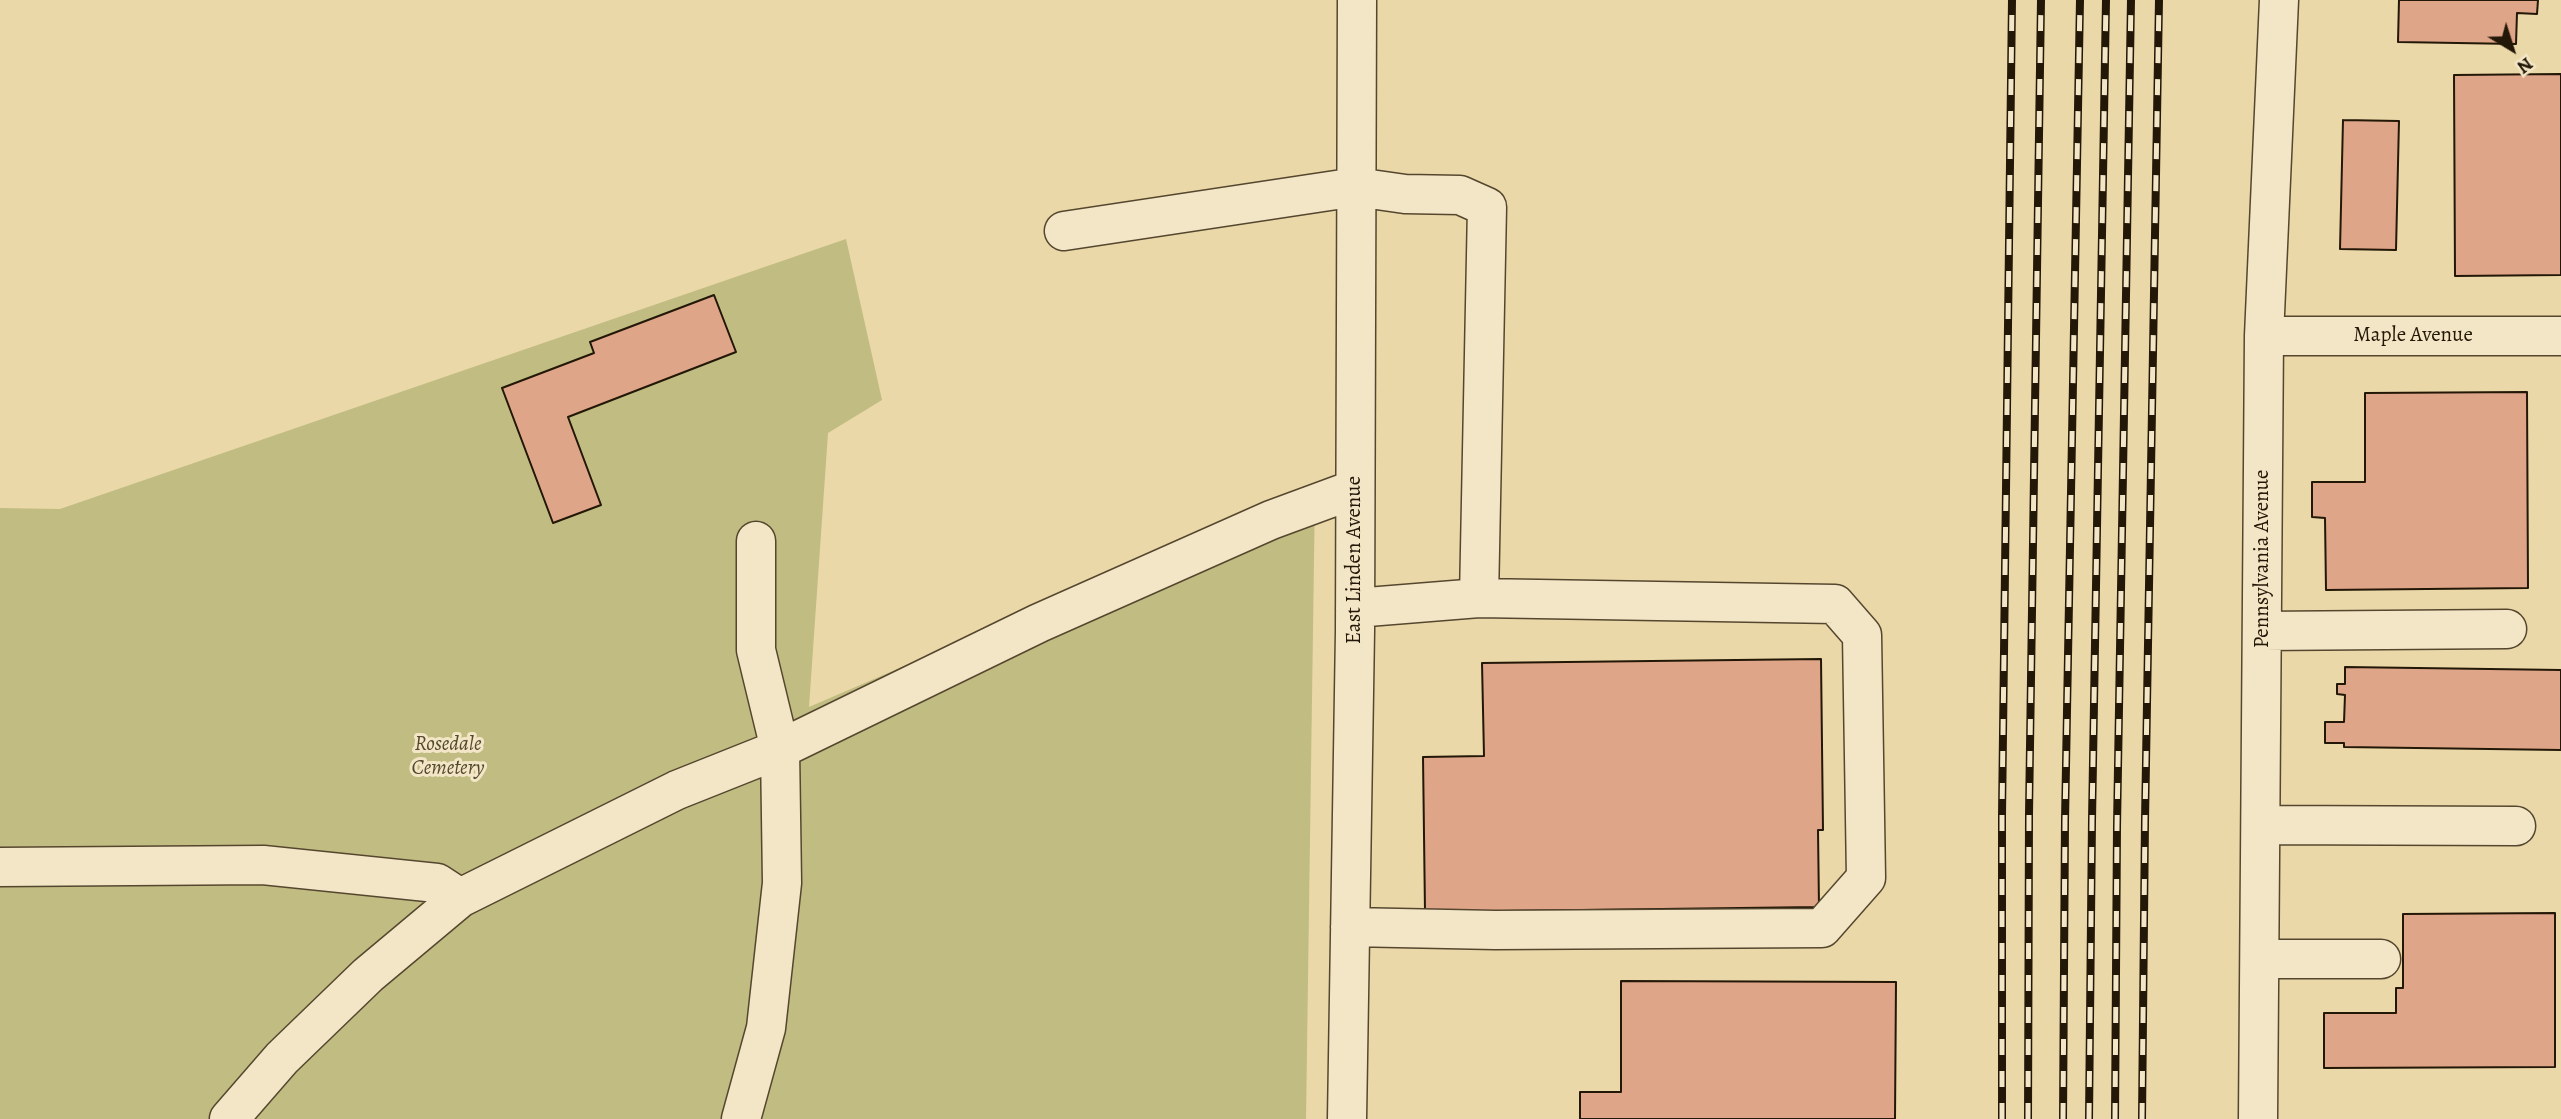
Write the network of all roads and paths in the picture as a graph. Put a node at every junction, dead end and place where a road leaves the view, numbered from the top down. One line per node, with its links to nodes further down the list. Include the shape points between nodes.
1 (1357, 0): 3 (street, East Linden Avenue)
2 (2279, 0): 5 (street, Pennsylvania Avenue)
3 (1356, 187): 4 (street); 7 (street, East Linden Avenue); 9 (street, via 1460,195 1487,207)
4 (1064, 230)
5 (2264, 336): 6 (street, Maple Avenue); 12 (street, Pennsylvania Avenue)
6 (2561, 336)
7 (1355, 489): 10 (street, East Linden Avenue); 13 (street, via 1271,520 1039,623)
8 (756, 541): 13 (street, via 756,650)
9 (1479, 598): 10 (street); 18 (street, via 1835,604 1862,635 1866,878 1822,928)
10 (1355, 608): 18 (street, East Linden Avenue)
11 (2507, 629): 12 (street)
12 (2262, 631): 14 (street, Pennsylvania Avenue)
13 (780, 749): 17 (street, via 677,790); 22 (street, via 782,883 765,1028)
14 (2261, 825): 15 (street); 19 (street, Pennsylvania Avenue)
15 (2516, 826)
16 (0, 867): 17 (street, via 263,865 438,883)
17 (460, 898): 21 (street, via 368,975 282,1058)
18 (1350, 928): 23 (street, East Linden Avenue)
19 (2260, 959): 20 (street); 24 (street, Pennsylvania Avenue)
20 (2381, 959)
21 (229, 1119)
22 (741, 1119)
23 (1348, 1119)
24 (2258, 1119)

